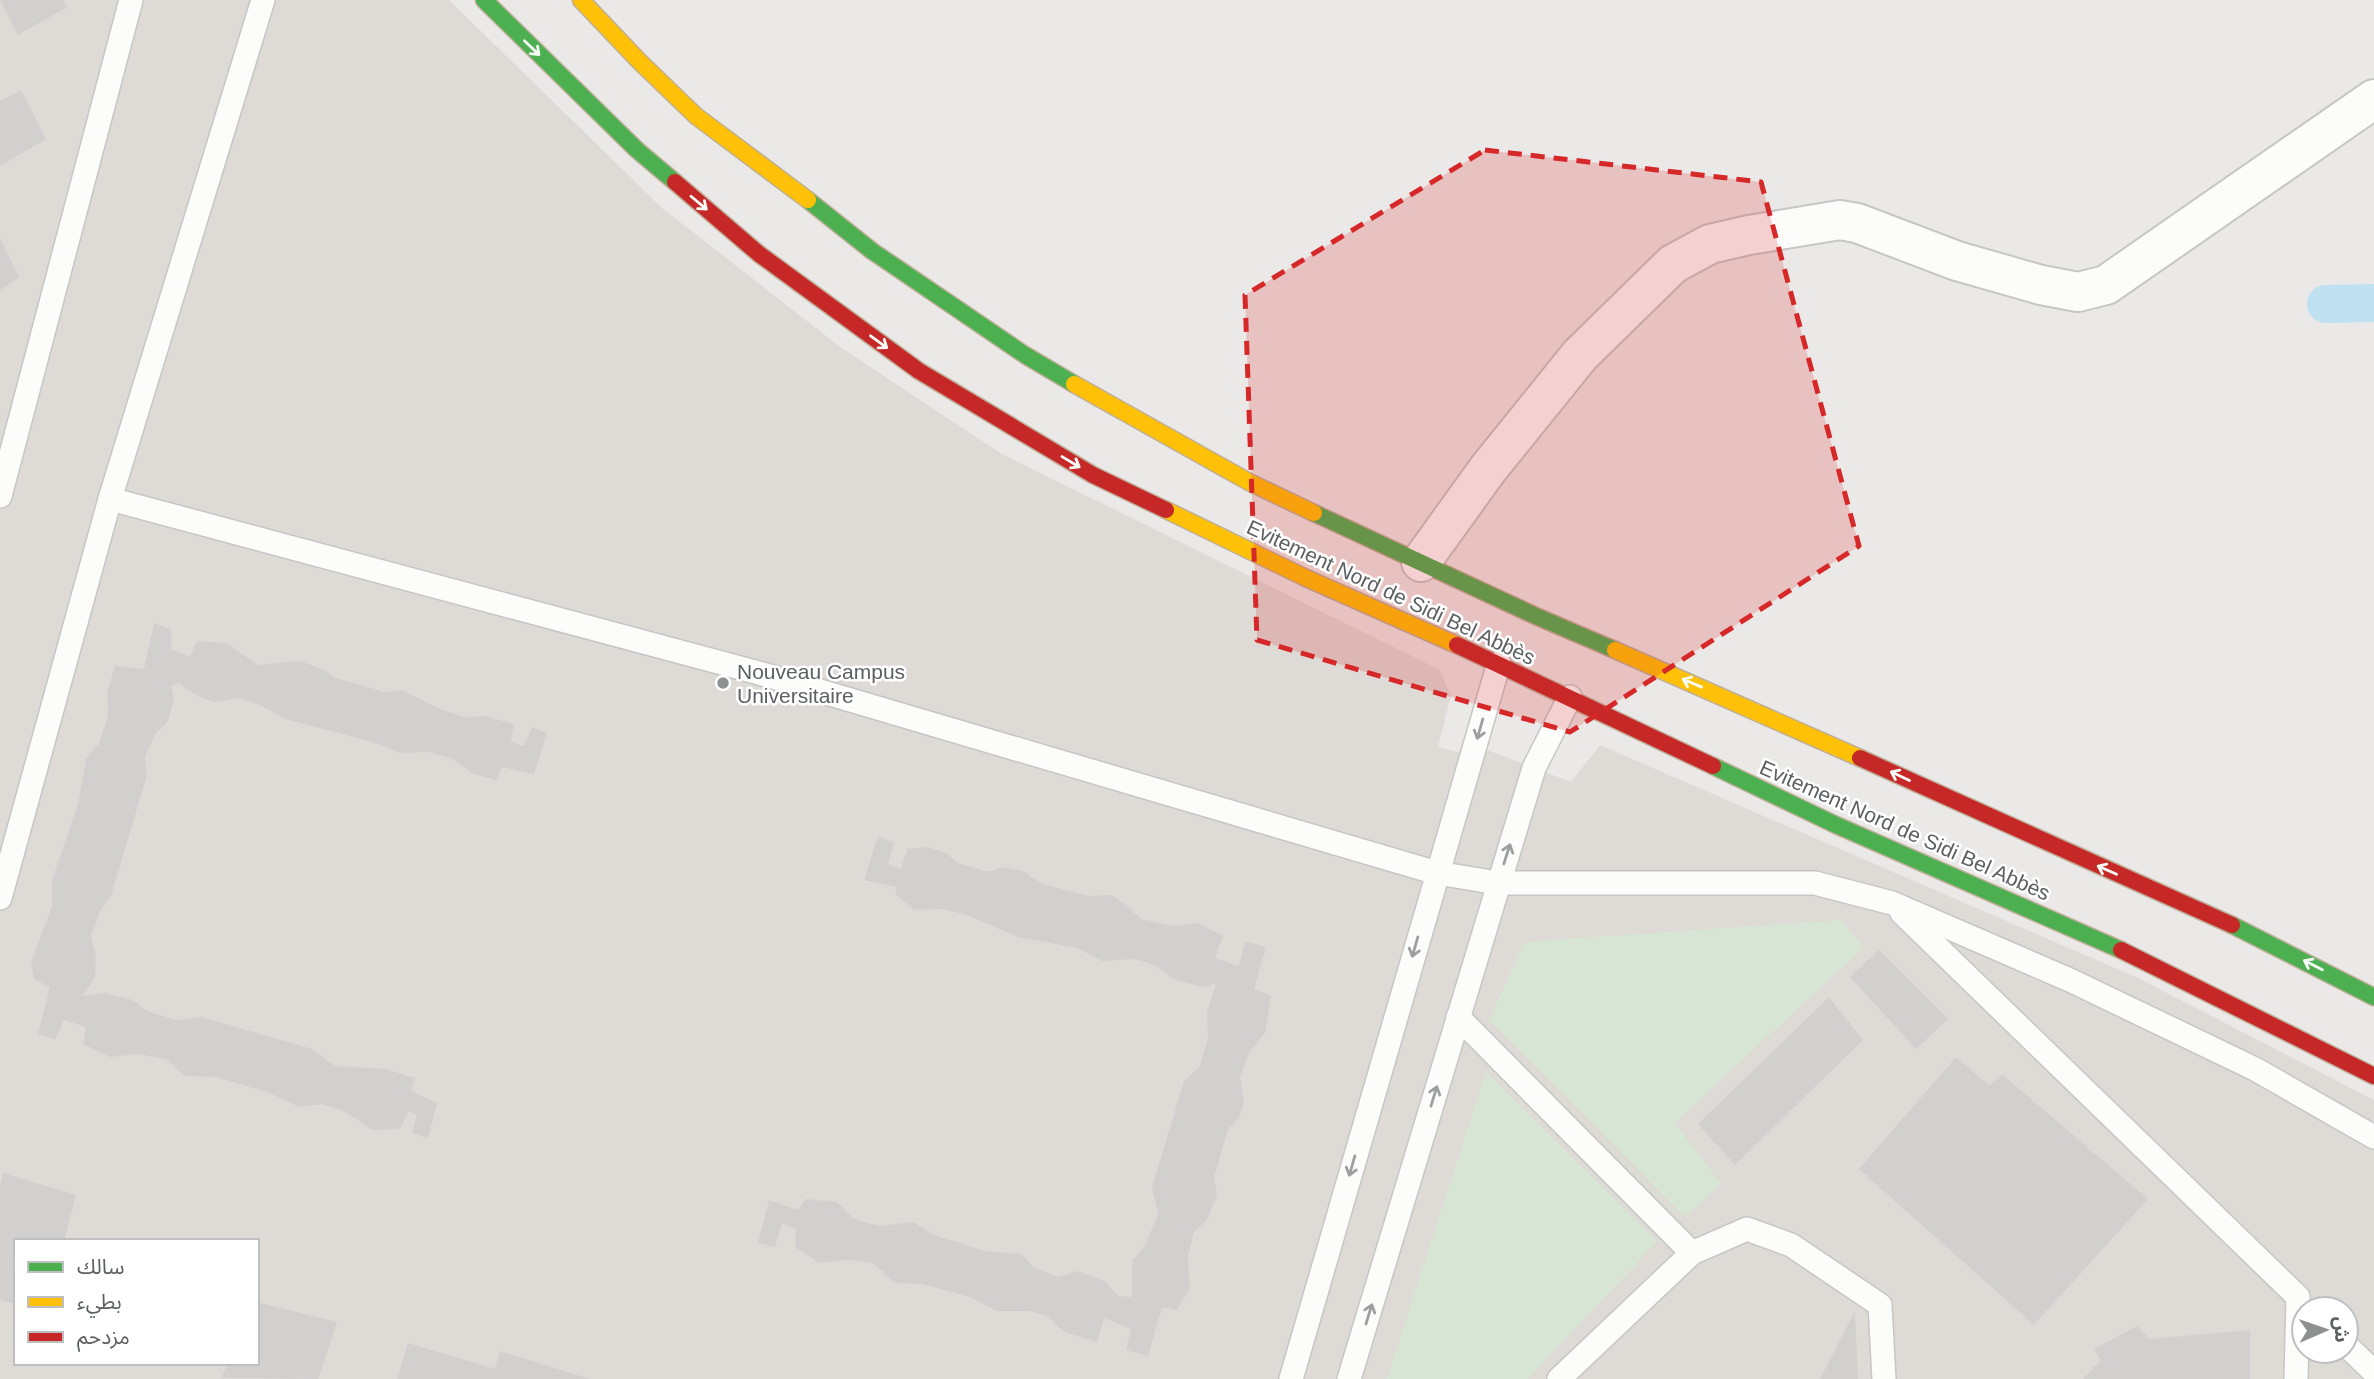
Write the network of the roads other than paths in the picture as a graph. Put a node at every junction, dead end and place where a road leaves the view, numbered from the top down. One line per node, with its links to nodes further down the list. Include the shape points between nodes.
1 (131, 0): 6 (lane)
2 (263, 0): 7 (lane)
3 (484, 0): 9 (highway, Evitement Nord de Sidi Bel Abbès, one-way to 9, via 637,150 748,246 919,370 1093,475 1306,578)
4 (582, 0): 8 (highway, Evitement Nord de Sidi Bel Abbès, via 696,116 872,251 1024,355 1249,482)
5 (2374, 99): 8 (street, via 2106,285 2078,292 1957,261 1840,220 1710,244 1673,264 1580,355 1488,469)
6 (0, 496)
7 (110, 499): 11 (lane, via 760,673); 13 (lane)
8 (1421, 562): 15 (highway, Evitement Nord de Sidi Bel Abbès, one-way to 8, via 2246,931)
9 (1499, 663): 10 (highway, Evitement Nord de Sidi Bel Abbès); 11 (lane, one-way to 11)
10 (1570, 697): 12 (lane, one-way to 10, via 1534,768); 17 (highway, Evitement Nord de Sidi Bel Abbès, via 1836,825 2147,961)
11 (1437, 873): 12 (lane); 23 (lane, one-way to 23)
12 (1498, 883): 14 (lane, via 1815,883); 16 (lane)
13 (0, 898)
14 (1892, 903): 18 (lane, via 2072,981 2255,1069); 20 (lane)
15 (2374, 996)
16 (1458, 1017): 19 (lane); 24 (lane, one-way to 16)
17 (2374, 1076)
18 (2374, 1137)
19 (1692, 1253): 25 (lane); 26 (lane, via 1747,1229 1802,1252 1880,1305)
20 (2296, 1295)
21 (2360, 1359): 22 (lane)
22 (2374, 1373)
23 (1290, 1379)
24 (1349, 1379)
25 (1559, 1379)
26 (1884, 1379)

